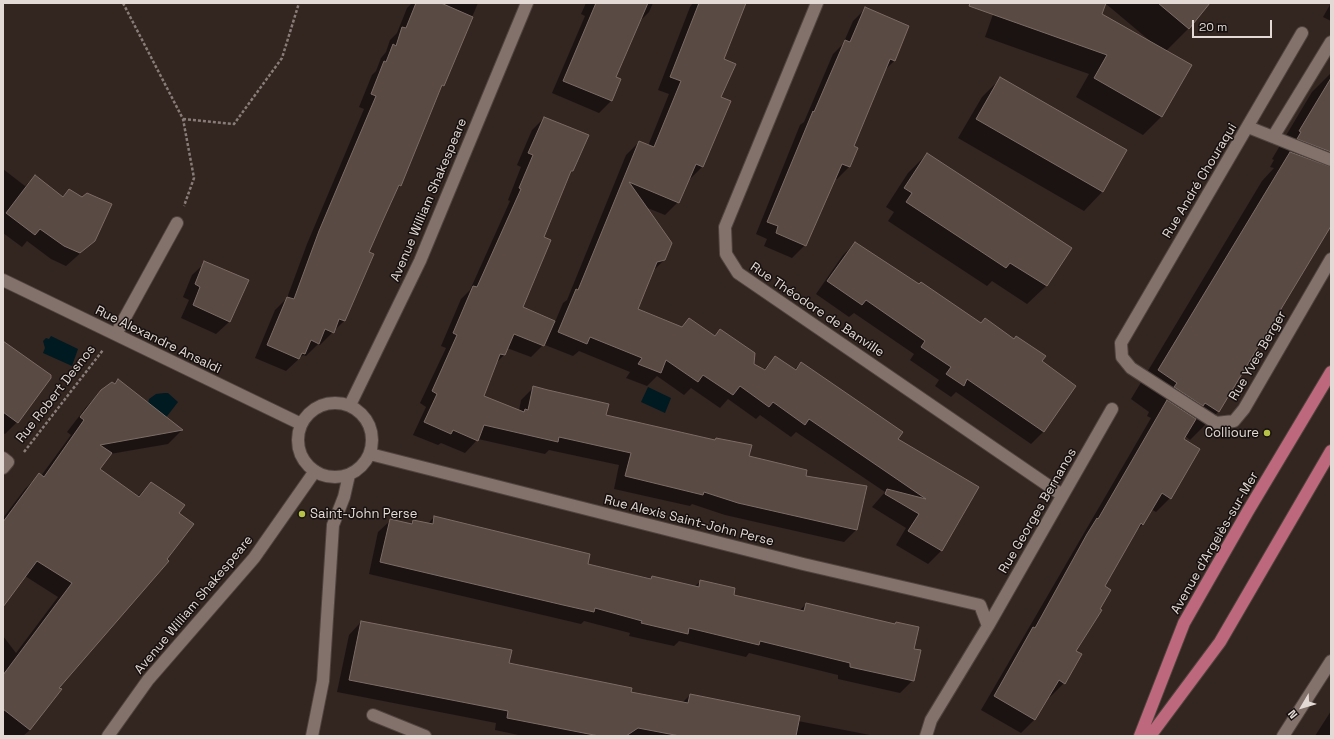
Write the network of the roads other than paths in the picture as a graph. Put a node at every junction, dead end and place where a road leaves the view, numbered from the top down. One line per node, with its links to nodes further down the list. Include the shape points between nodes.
1 (527, 3): 15 (street, Avenue William Shakespeare, via 420,262)
2 (817, 3): 22 (street, Rue Théodore de Banville, via 724,228 726,254 738,273)
3 (1302, 33): 5 (street, Rue André Chouraqui)
4 (1331, 42): 6 (street)
5 (1248, 127): 6 (street); 13 (street, Rue André Chouraqui)
6 (1273, 137): 7 (street)
7 (1331, 160)
8 (177, 223): 12 (street)
9 (1331, 259): 10 (street, Rue Yves Berger)
10 (1327, 274): 13 (street, Rue Yves Berger, via 1244,410 1234,421 1216,423 1131,368 1122,357)
11 (3, 280): 12 (street, Rue Alexandre Ansaldi)
12 (116, 334): 17 (street, Rue Alexandre Ansaldi)
13 (1121, 343)
14 (1331, 372): 30 (main road, Avenue d'Argelès-sur-Mer, via 1184,623)
15 (350, 405): 17 (street, via 336,402 322,405 309,413); 18 (street, via 362,414 370,426 373,440)
16 (1112, 409): 22 (street, Rue Georges Bernanos)
17 (301, 424): 20 (street, via 298,439 300,454)
18 (370, 454): 21 (street, via 362,467); 23 (street, Rue Alexis Saint-John Perse, via 803,564 980,605)
19 (1329, 458): 31 (main road, via 1220,642)
20 (315, 471): 21 (street, via 335,477); 26 (street, Avenue William Shakespeare, via 254,558 148,680)
21 (349, 475): 27 (street, via 333,525 323,682)
22 (1062, 495): 23 (street, Rue Georges Bernanos)
23 (988, 626): 29 (street, Rue Georges Bernanos, via 931,720)
24 (1331, 661): 32 (street)
25 (373, 715): 28 (street)
26 (108, 736)
27 (312, 736)
28 (425, 736)
29 (926, 736)
30 (1140, 736)
31 (1150, 736)
32 (1283, 736)

